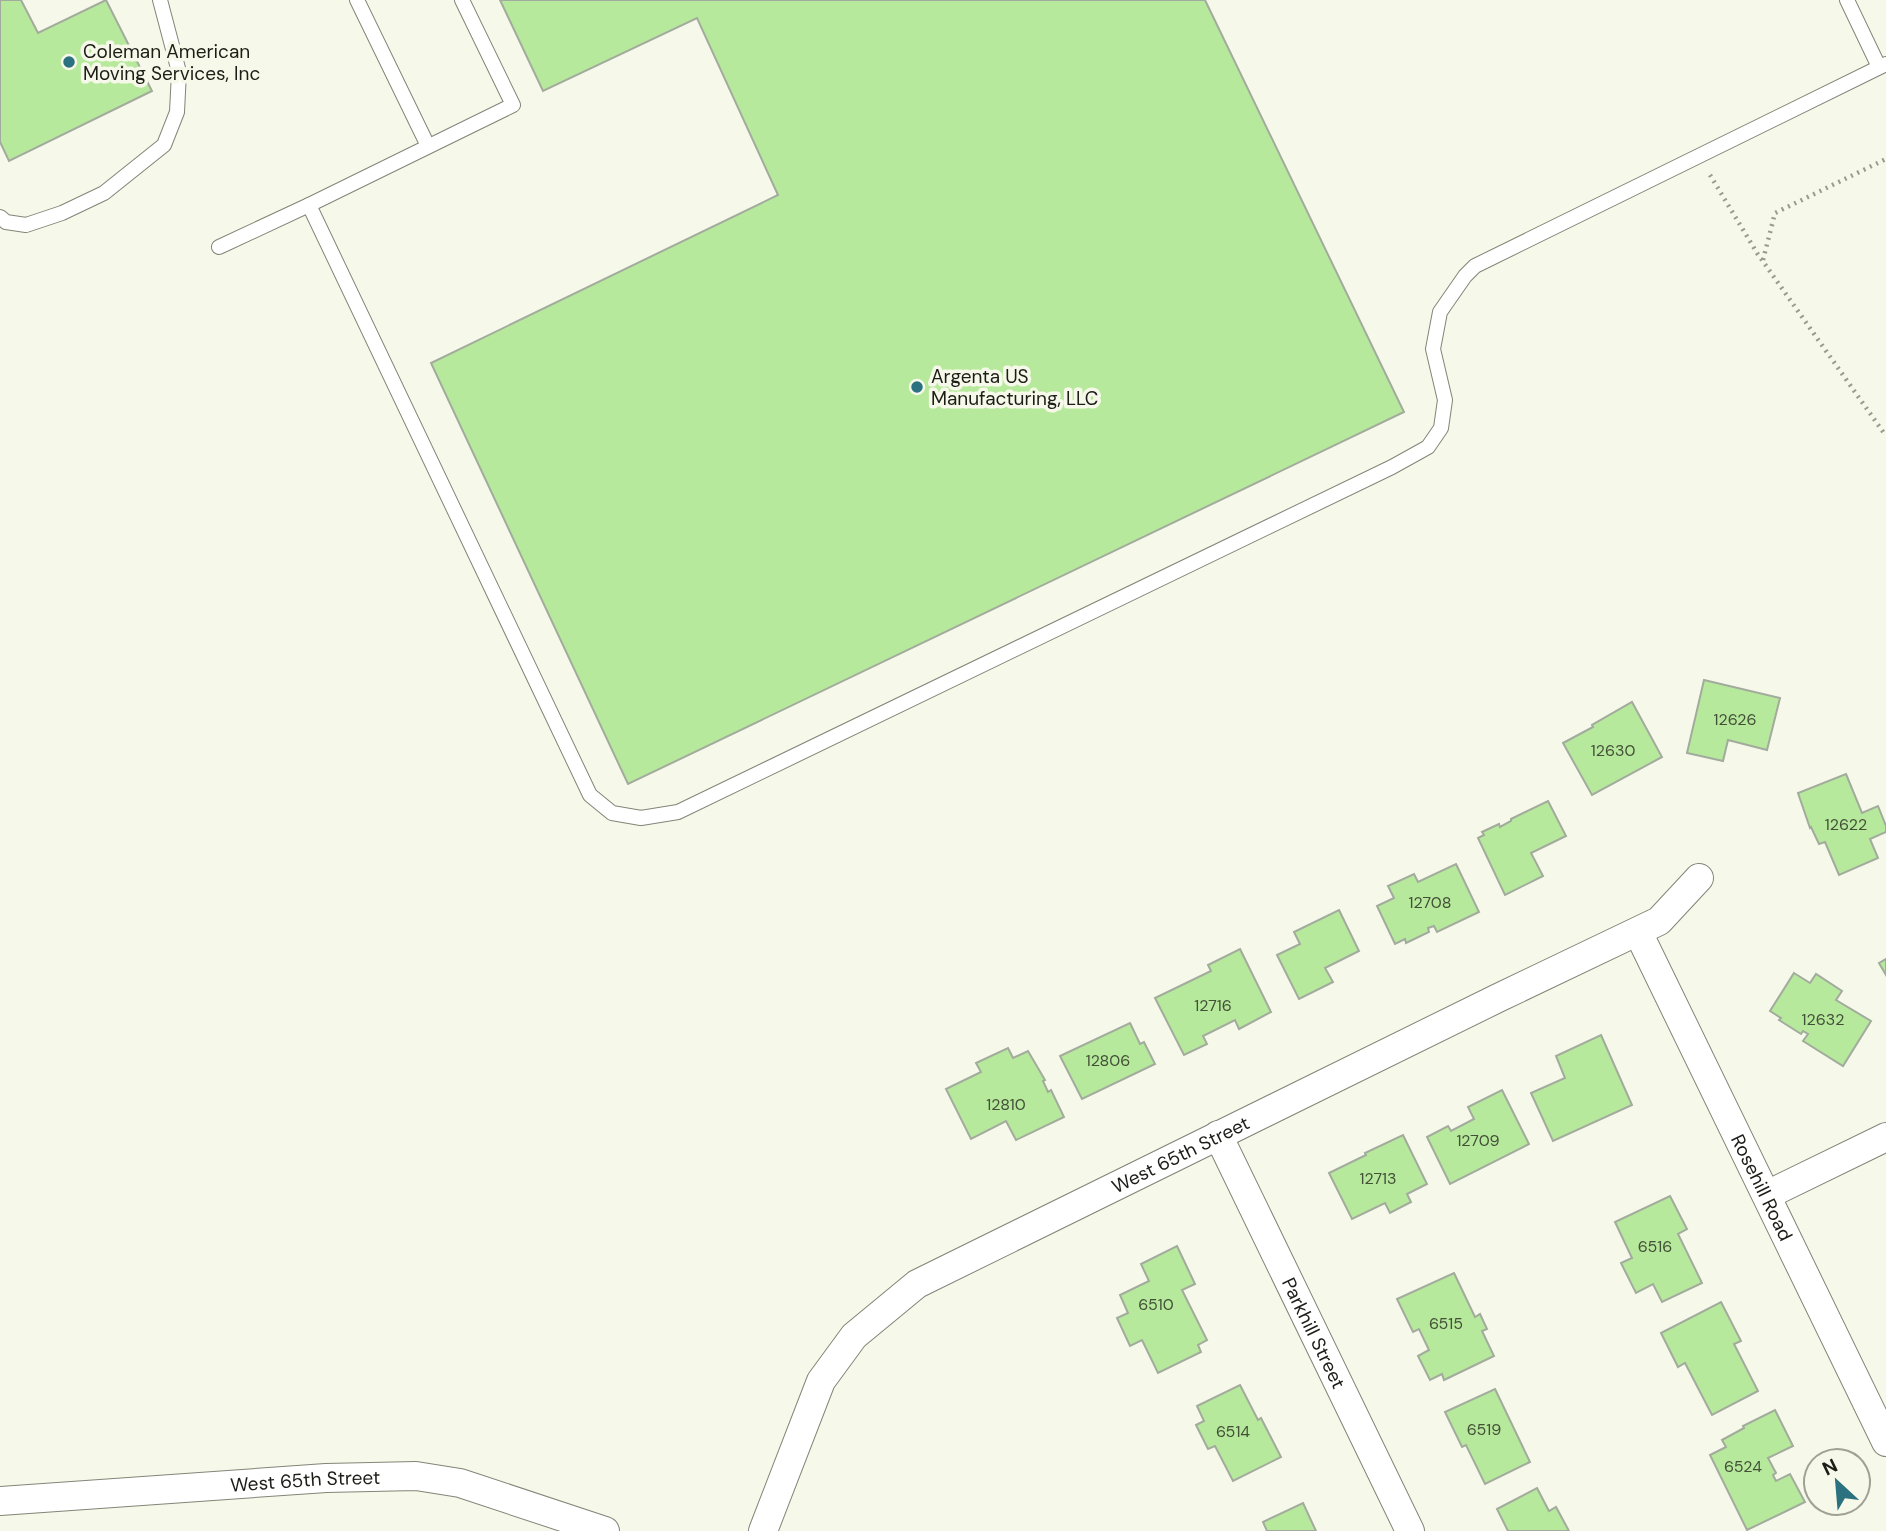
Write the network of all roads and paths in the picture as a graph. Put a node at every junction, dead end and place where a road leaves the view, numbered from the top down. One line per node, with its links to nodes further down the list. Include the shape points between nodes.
1 (160, 0): 10 (lane, via 179,72 177,112 164,145 104,193 62,213 26,225)
2 (357, 0): 6 (lane)
3 (462, 0): 6 (lane, via 513,105)
4 (1847, 0): 5 (lane)
5 (1883, 66): 7 (lane)
6 (428, 146): 9 (lane)
7 (1699, 156): 9 (lane, via 1475,266 1465,276 1440,312 1433,349 1445,400 1441,428 1428,447 678,812 641,818 612,813 590,795); 12 (path)
8 (1886, 159): 12 (path, via 1775,213)
9 (309, 205): 11 (lane)
10 (0, 217)
11 (219, 247)
12 (1763, 261): 13 (path)
13 (1886, 436)
14 (1699, 878): 15 (street, West 65th Street, via 1659,921)
15 (1638, 932): 16 (street, West 65th Street); 18 (street, Rosehill Road)
16 (1218, 1135): 22 (street, West 65th Street, via 917,1284 854,1336 821,1381); 23 (street, Parkhill Street)
17 (1886, 1137): 18 (street)
18 (1766, 1195): 19 (street, Rosehill Road)
19 (1886, 1442)
20 (0, 1501): 21 (street, West 65th Street, via 416,1476 460,1483)
21 (605, 1531)
22 (763, 1531)
23 (1410, 1531)

